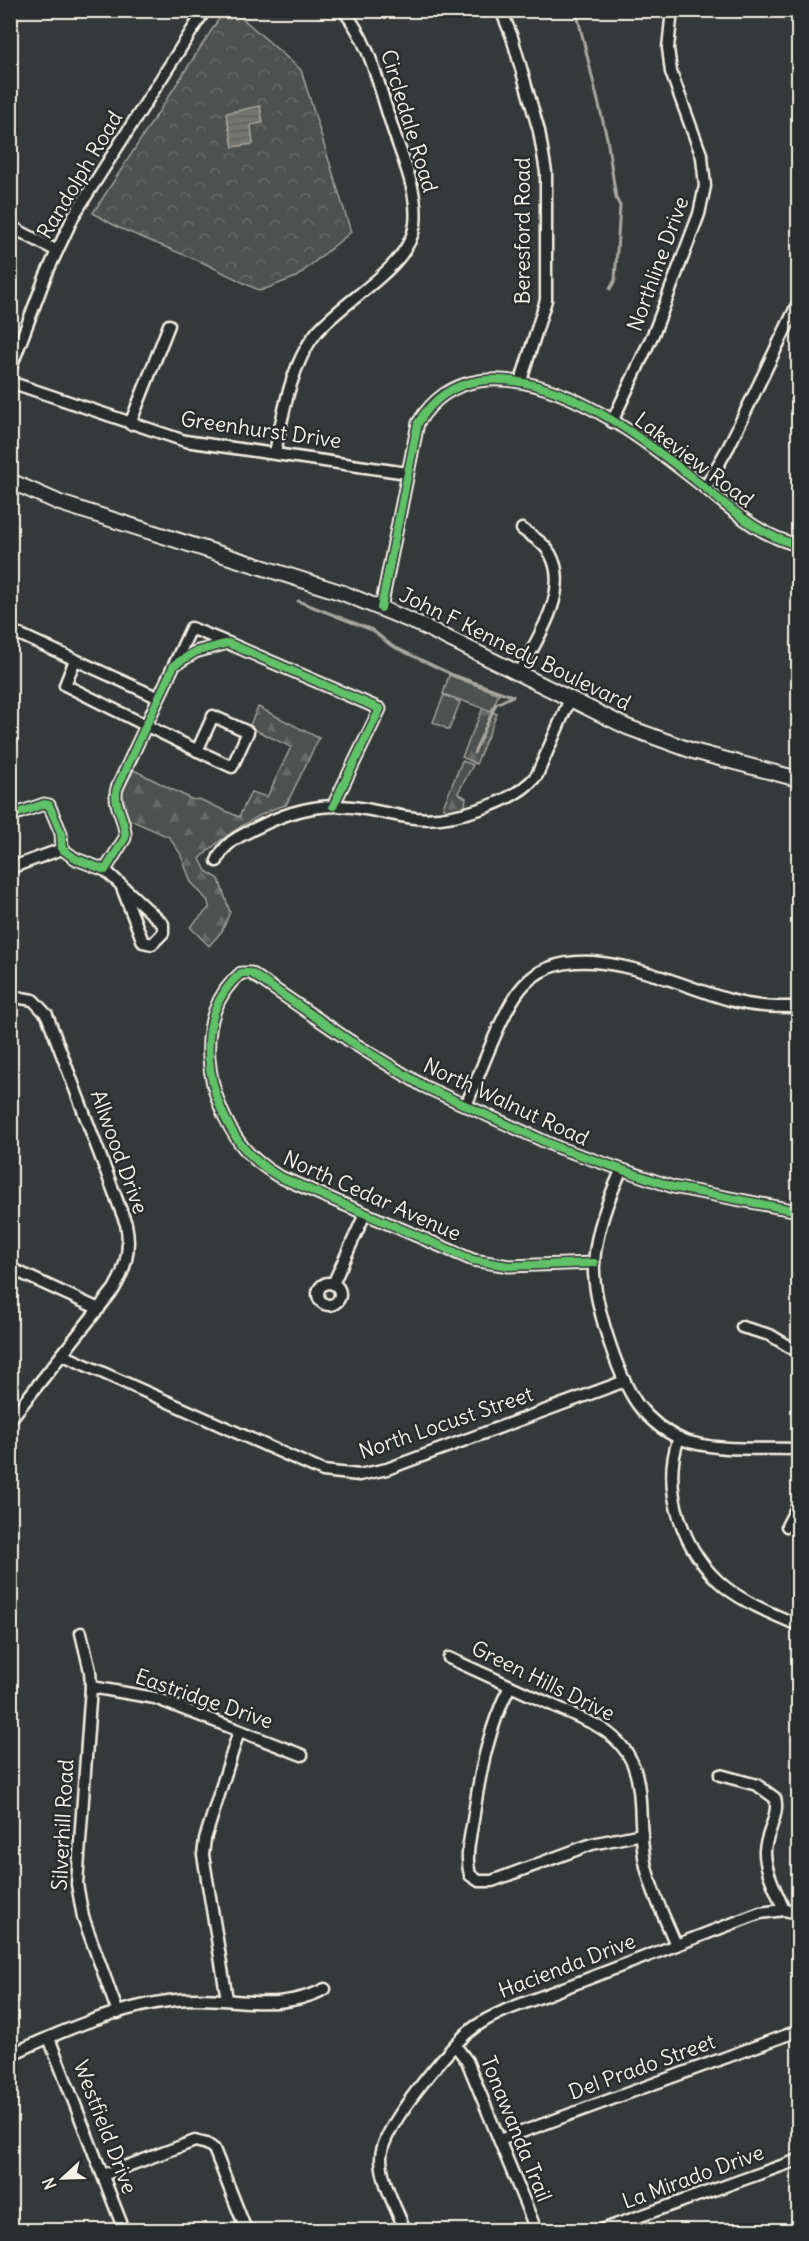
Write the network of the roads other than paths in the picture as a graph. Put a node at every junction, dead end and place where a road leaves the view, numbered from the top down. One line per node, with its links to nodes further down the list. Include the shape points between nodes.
1 (205, 10): 6 (street, Randolph Road, via 94,184)
2 (343, 10): 14 (street, Circledale Road, via 372,62 412,192 415,222 411,240 399,259 327,321 306,350 295,374)
3 (501, 10): 10 (street, Beresford Road, via 537,120 546,172 546,300)
4 (672, 10): 12 (street, Northline Drive, via 668,48 671,72 702,158 704,197 655,330)
5 (10, 226): 6 (street)
6 (57, 251): 9 (street, Randolph Road)
7 (798, 303): 17 (street)
8 (169, 325): 13 (street)
9 (10, 370)
10 (521, 381): 12 (street, Lakeview Road, via 570,398); 15 (street, Lakeview Road, via 474,382 453,388 434,401 418,423)
11 (10, 382): 13 (street, Greenhurst Drive)
12 (612, 422): 17 (street, Lakeview Road)
13 (130, 424): 14 (street, Greenhurst Drive, via 185,441)
14 (275, 453): 15 (street, Greenhurst Drive)
15 (407, 473): 20 (street, Lakeview Road)
16 (10, 481): 20 (main road, John F Kennedy Boulevard, via 60,503)
17 (705, 488): 19 (street, Lakeview Road, via 755,528)
18 (522, 529): 25 (street, via 546,547 557,581 554,602)
19 (798, 545)
20 (381, 608): 25 (main road, John F Kennedy Boulevard)
21 (10, 630): 23 (street)
22 (228, 643): 24 (street, via 195,652); 24 (street, via 191,628); 31 (street, via 380,709)
23 (75, 660): 26 (street); 28 (street, via 65,685)
24 (174, 665): 26 (street)
25 (519, 674): 27 (main road, John F Kennedy Boulevard)
26 (159, 698): 28 (street)
27 (570, 699): 30 (main road, John F Kennedy Boulevard, via 676,746); 31 (street, via 537,775 512,796 434,819)
28 (146, 726): 29 (street); 36 (street, via 114,798 126,832)
29 (197, 751): 29 (street, via 232,767 248,732 213,716)
30 (798, 779)
31 (333, 806): 34 (street, via 281,815 233,840 221,850)
32 (10, 816): 33 (street, via 44,804 49,806 62,834)
33 (62, 849): 35 (street); 36 (street, via 76,860)
34 (216, 861)
35 (10, 868)
36 (105, 870): 37 (street)
37 (122, 885): 37 (street, via 163,924 163,933 152,944 143,942)
38 (230, 986): 41 (street, North Walnut Road, via 242,973 251,973 390,1066); 44 (street, North Cedar Avenue, via 212,1025 209,1061 215,1091 234,1135 252,1156 278,1176)
39 (10, 996): 48 (street, Allwood Drive, via 33,1000 47,1015 126,1224 129,1241 124,1270)
40 (798, 1007): 41 (street, via 754,1006 631,968 574,963 548,968 530,979 516,995)
41 (466, 1106): 42 (street, North Walnut Road)
42 (621, 1171): 43 (street, North Walnut Road, via 673,1187); 45 (street, via 602,1222)
43 (798, 1211)
44 (365, 1214): 45 (street, North Cedar Avenue, via 491,1264 532,1267); 47 (street)
45 (594, 1263): 52 (street, via 601,1314)
46 (10, 1268): 48 (street)
47 (333, 1284)
48 (99, 1309): 51 (street, Allwood Drive)
49 (742, 1327): 50 (street, via 770,1335)
50 (798, 1352)
51 (63, 1355): 52 (street, North Locust Street, via 299,1462 341,1475 387,1469); 53 (street, Allwood Drive)
52 (625, 1381): 54 (street, via 647,1416)
53 (10, 1420)
54 (680, 1438): 55 (street, via 706,1445); 58 (street, via 671,1469 673,1495 702,1563 714,1578 747,1602)
55 (798, 1449)
56 (798, 1505): 57 (street)
57 (787, 1526)
58 (798, 1625)
59 (81, 1633): 62 (street, Silverhill Road)
60 (449, 1658): 61 (street, Green Hills Drive)
61 (510, 1686): 66 (street, Green Hills Drive, via 594,1724 619,1741 637,1772); 66 (street, via 490,1730 482,1761 468,1853 474,1879 492,1881 592,1844)
62 (91, 1687): 63 (street, Eastridge Drive, via 155,1698); 72 (street, Silverhill Road, via 77,1884 82,1917)
63 (239, 1731): 64 (street, Eastridge Drive); 71 (street, via 203,1855)
64 (302, 1755)
65 (720, 1775): 67 (street, via 757,1785 775,1798 766,1857)
66 (642, 1834): 69 (street, Green Hills Drive, via 650,1880)
67 (784, 1910): 68 (street); 69 (street, Hacienda Drive, via 760,1913)
68 (798, 1913)
69 (676, 1945): 75 (street, Hacienda Drive, via 491,2017)
70 (325, 1989): 71 (street, via 305,2000 257,2004)
71 (227, 1999): 72 (street, via 175,2000)
72 (118, 2013): 74 (street)
73 (798, 2031): 77 (street, Del Prado Street)
74 (49, 2037): 76 (street); 79 (street, Westfield Drive)
75 (455, 2045): 77 (street, Tonawanda Trail, via 467,2061); 82 (street, Hacienda Drive, via 384,2142 382,2166)
76 (10, 2055)
77 (500, 2140): 83 (street, Tonawanda Trail)
78 (798, 2160): 84 (street, La Mirado Drive)
79 (103, 2175): 80 (street, Westfield Drive); 81 (street, via 195,2141 207,2144 216,2154)
80 (124, 2230)
81 (246, 2230)
82 (405, 2230)
83 (536, 2230)
84 (601, 2230)

